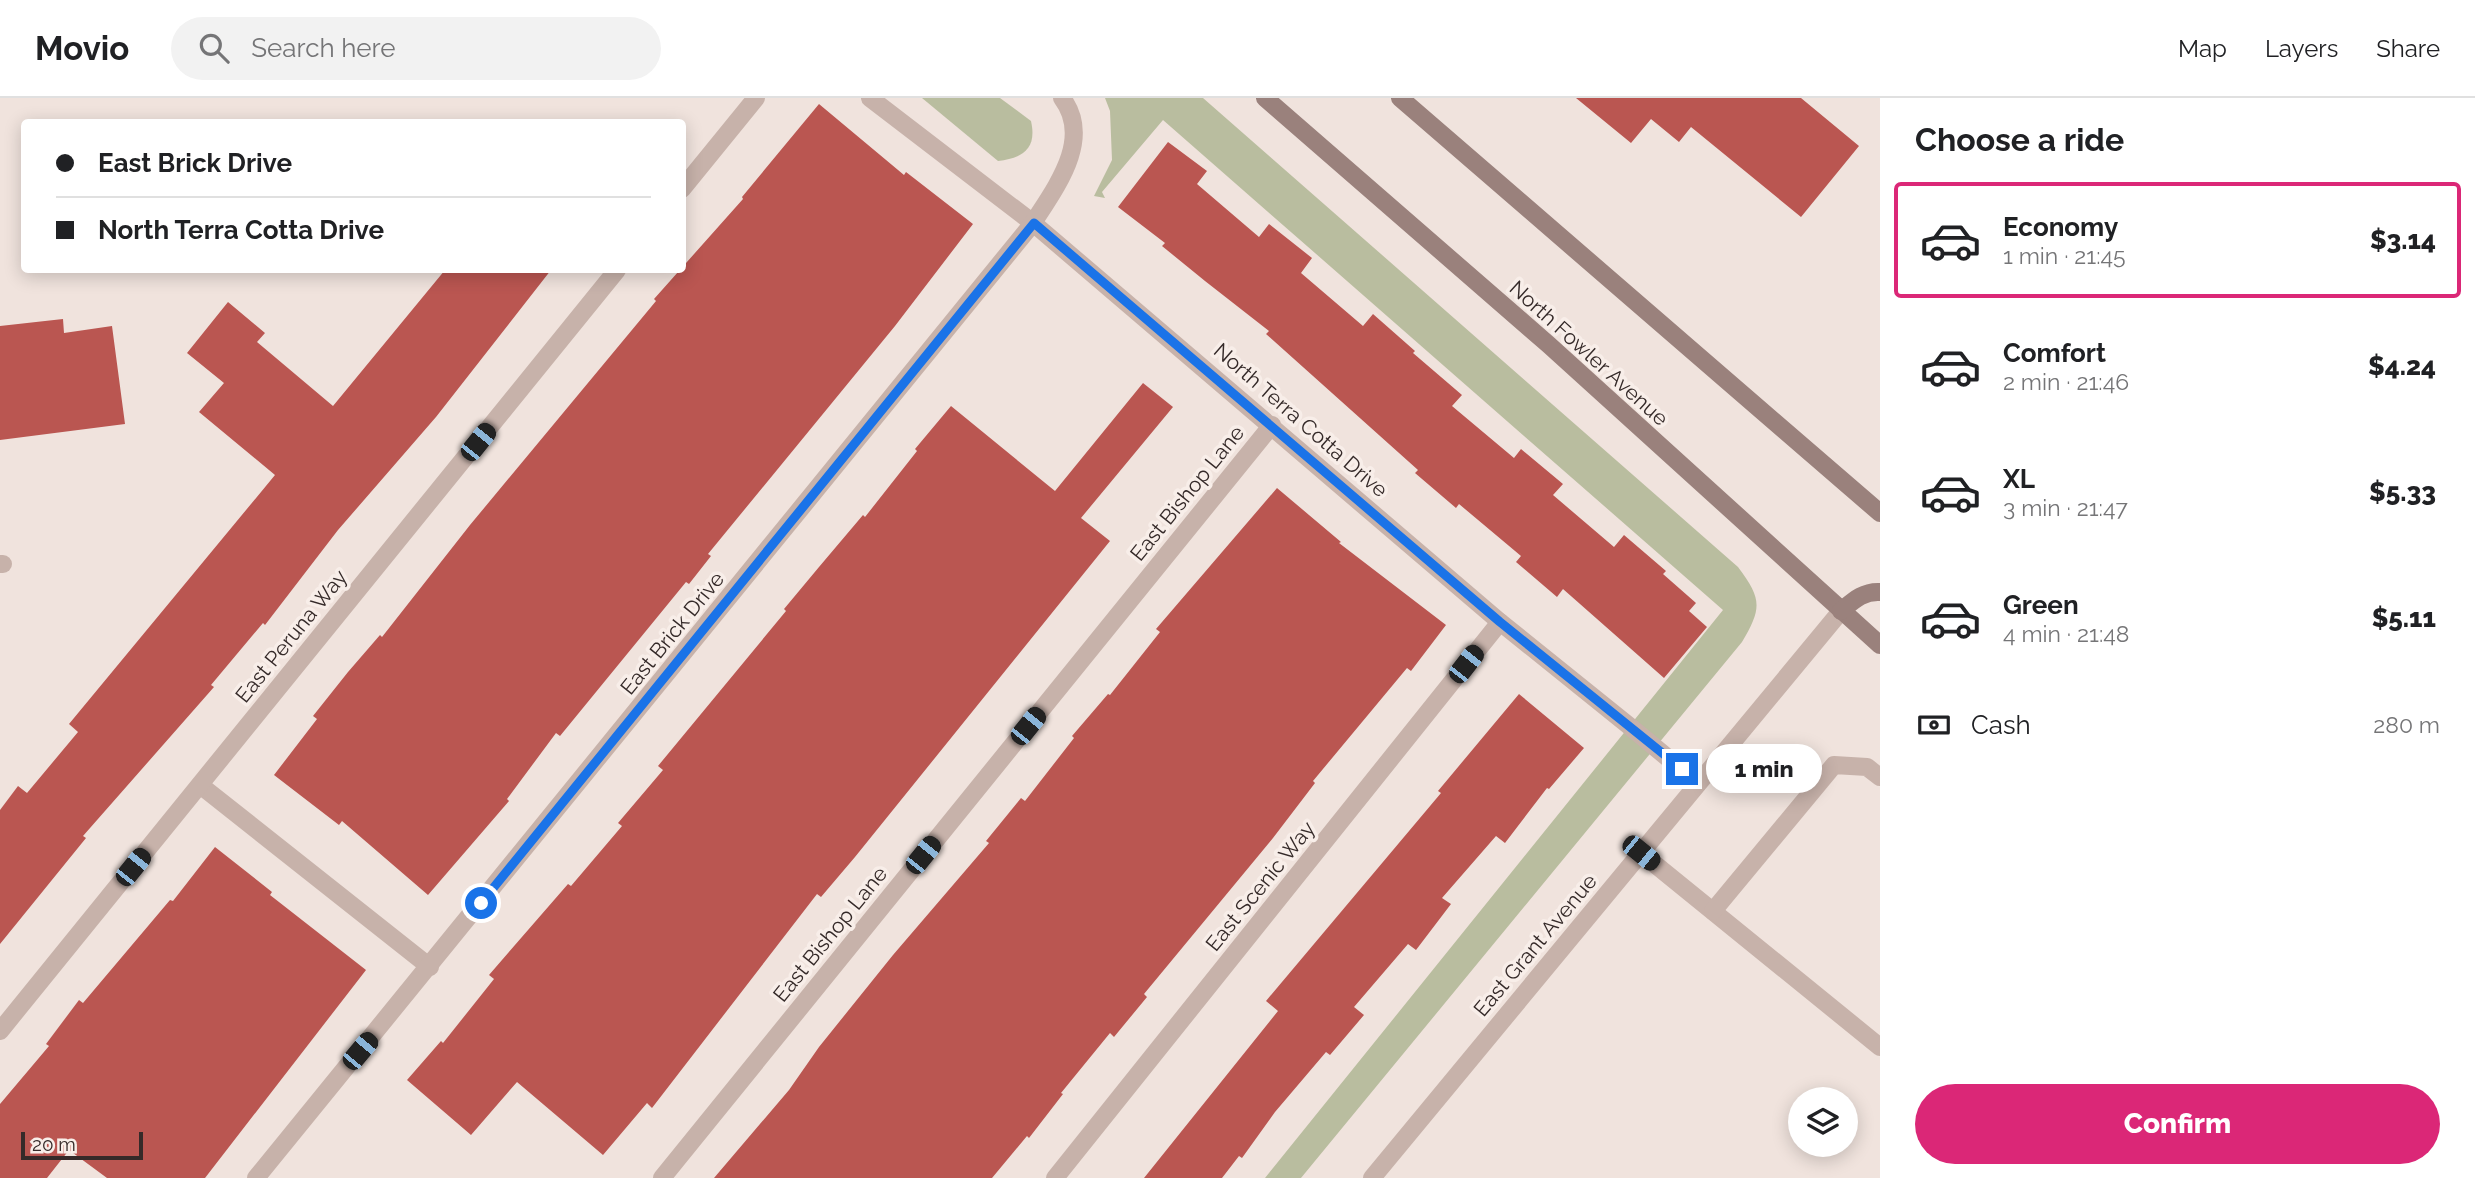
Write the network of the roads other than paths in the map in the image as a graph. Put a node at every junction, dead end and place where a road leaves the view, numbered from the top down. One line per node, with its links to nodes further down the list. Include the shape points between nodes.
1 (756, 98): 6 (street)
2 (870, 98): 7 (street, North Terra Cotta Drive)
3 (1062, 98): 7 (street, East Brick Drive, via 1071,110 1075,143 1061,178)
4 (1265, 98): 12 (main road, North Fowler Avenue, via 1549,345)
5 (1400, 98): 10 (main road)
6 (686, 184)
7 (1034, 223): 9 (street, North Terra Cotta Drive); 20 (street, East Brick Drive)
8 (615, 273): 17 (street, East Peruna Way)
9 (1272, 425): 13 (street, North Terra Cotta Drive); 24 (street, East Bishop Lane)
10 (1880, 513)
11 (1880, 592): 12 (main road, via 1856,598)
12 (1841, 611): 14 (main road, North Fowler Avenue); 16 (street, East Grant Avenue)
13 (1500, 622): 16 (street, North Terra Cotta Drive); 25 (street, East Scenic Way)
14 (1880, 645)
15 (1880, 777): 19 (street, via 1867,767 1834,765)
16 (1698, 783): 18 (street, East Grant Avenue)
17 (200, 785): 20 (street); 21 (street, East Peruna Way)
18 (1641, 853): 19 (street); 26 (street, East Grant Avenue)
19 (1713, 911): 22 (street)
20 (429, 967): 23 (street, East Brick Drive)
21 (0, 1031)
22 (1880, 1048)
23 (256, 1178)
24 (662, 1178)
25 (1055, 1178)
26 (1372, 1178)

